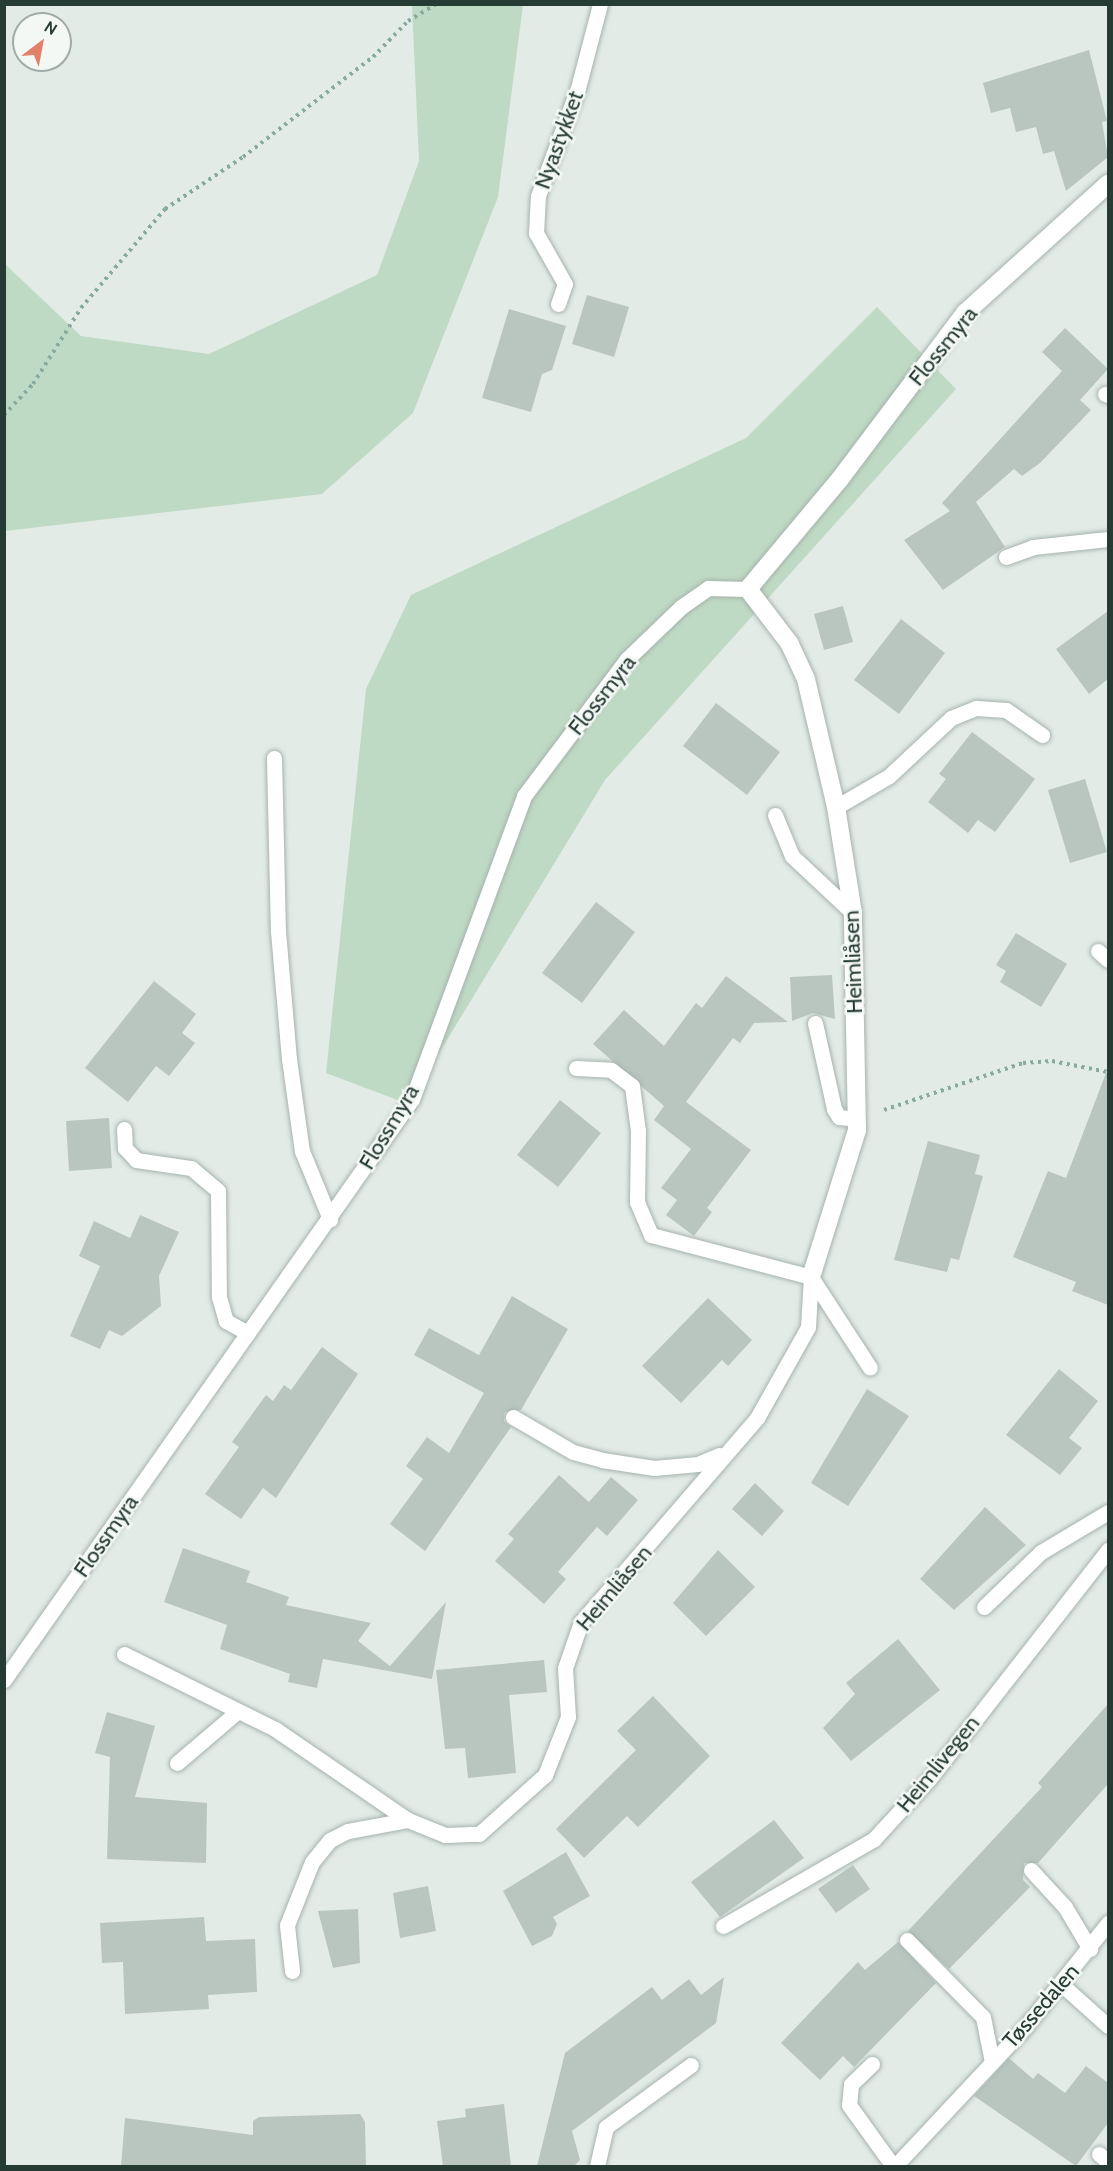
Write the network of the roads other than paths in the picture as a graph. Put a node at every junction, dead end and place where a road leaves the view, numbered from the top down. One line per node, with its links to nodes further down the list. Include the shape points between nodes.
1 (600, 4): 3 (lane, Nyastykket, via 578,88 538,196 536,232 565,284)
2 (1108, 184): 6 (street, Flossmyra, via 965,313 840,479)
3 (558, 304)
4 (1108, 539): 5 (lane, via 1033,547)
5 (1006, 557)
6 (748, 589): 9 (street, Heimliåsen, via 790,644 806,679); 16 (lane, Flossmyra, via 708,588 681,607 627,659 524,796 412,1099)
7 (1042, 735): 9 (lane, via 1006,710 976,708 951,718 889,776)
8 (274, 758): 16 (lane, via 278,931 289,1059 302,1151)
9 (836, 807): 11 (street, Heimliåsen)
10 (775, 815): 11 (lane, via 792,855)
11 (853, 913): 14 (street, Heimliåsen)
12 (815, 1023): 14 (lane, Heimliåsen, via 834,1108 839,1117)
13 (576, 1068): 17 (lane, via 610,1070 632,1086 637,1202 651,1235)
14 (857, 1119): 17 (street, Heimliåsen, via 853,1152)
15 (124, 1129): 18 (lane, via 125,1148 136,1160 190,1168 218,1191 219,1297 226,1321)
16 (330, 1219): 18 (lane, Flossmyra)
17 (812, 1277): 19 (lane); 21 (lane, Heimliåsen, via 808,1327 757,1418)
18 (248, 1333): 26 (lane, Flossmyra)
19 (870, 1368)
20 (513, 1417): 21 (lane, Heimliåsen, via 573,1452 602,1460 654,1468 698,1464)
21 (726, 1451): 29 (lane, Heimliåsen, via 581,1622 565,1668 568,1717 545,1775 479,1834 445,1835)
22 (1108, 1512): 24 (lane, via 1041,1552)
23 (1108, 1550): 32 (lane, Heimlivegen, via 929,1779 874,1839)
24 (984, 1607)
25 (124, 1654): 27 (lane, Heimliåsen)
26 (4, 1680)
27 (238, 1711): 28 (lane); 29 (lane, Heimliåsen, via 301,1745)
28 (177, 1763)
29 (408, 1820): 35 (lane, via 348,1831 330,1840 312,1863 287,1925)
30 (1031, 1870): 34 (lane, Tøssedalen, via 1065,1907)
31 (1108, 1923): 34 (lane, Tøssedalen)
32 (723, 1926)
33 (907, 1940): 39 (lane, Tøssedalen, via 983,2017)
34 (1090, 1949): 36 (lane, Tøssedalen)
35 (292, 1971)
36 (1061, 1984): 38 (lane); 39 (lane, Tøssedalen)
37 (1108, 2009): 38 (lane)
38 (1102, 2022)
39 (992, 2062): 43 (lane, Tøssedalen)
40 (872, 2064): 43 (lane, Tøssedalen, via 851,2084 849,2105)
41 (691, 2066): 42 (lane, via 606,2127)
42 (597, 2166)
43 (894, 2166)

